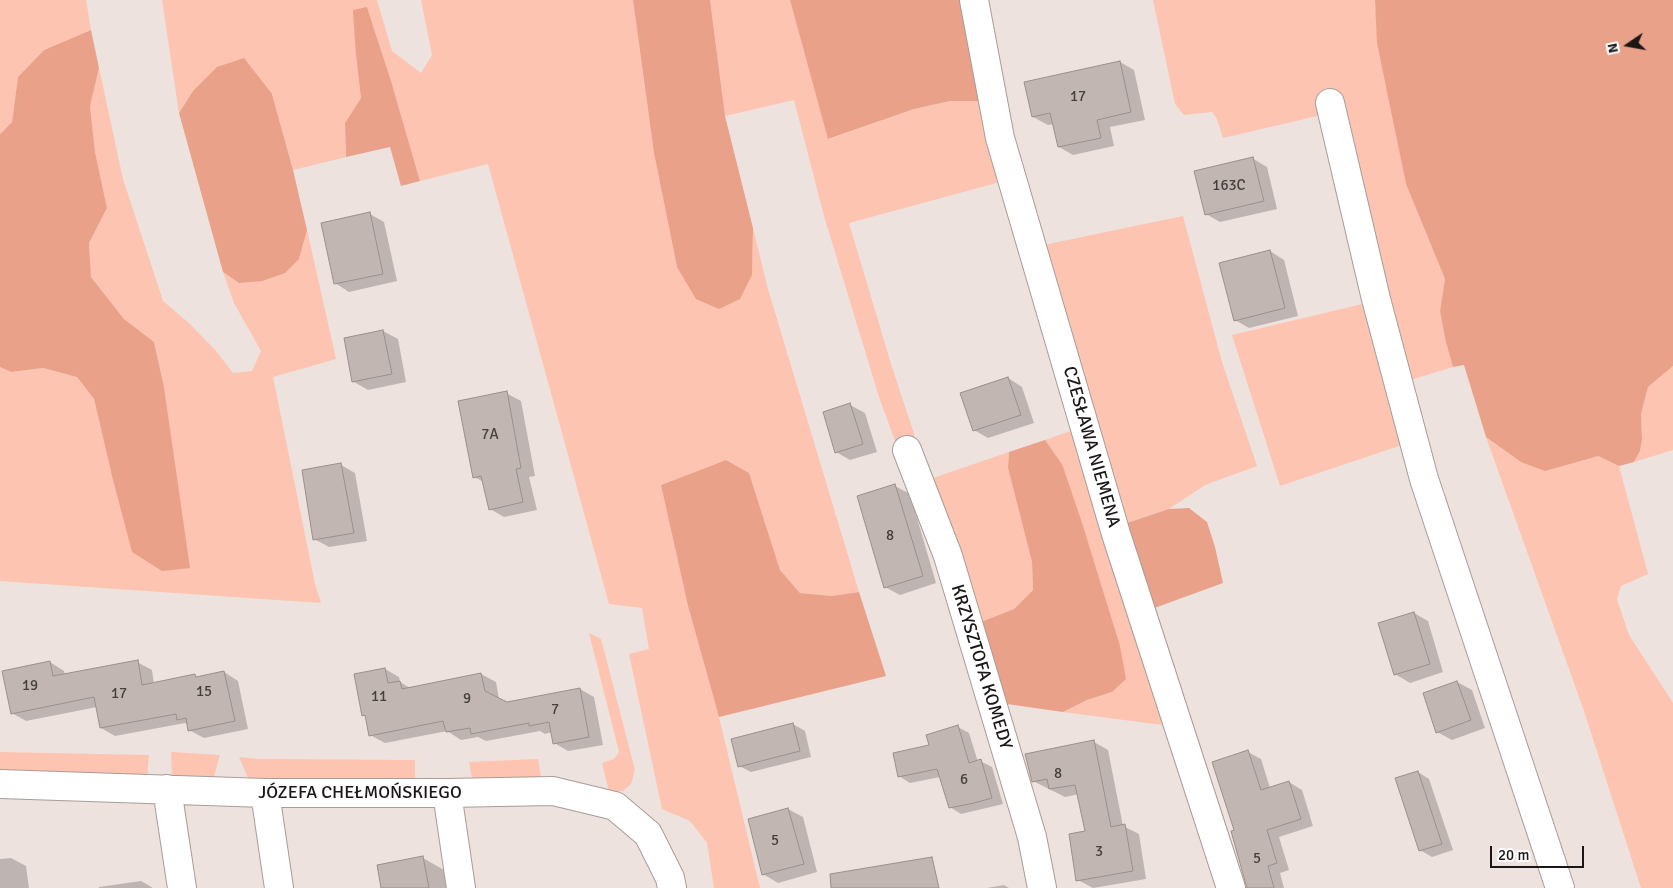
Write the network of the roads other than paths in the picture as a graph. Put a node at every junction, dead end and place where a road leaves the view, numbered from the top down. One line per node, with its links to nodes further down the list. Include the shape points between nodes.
1 (974, 0): 13 (street, CZESŁAWA NIEMENA, via 1000,138 1116,534)
2 (1330, 103): 14 (street, via 1376,299 1424,479)
3 (907, 450): 12 (street, KRZYSZTOFA KOMEDY, via 956,581 1032,837)
4 (0, 784): 5 (street, JÓZEFA CHEŁMOŃSKIEGO)
5 (167, 790): 6 (street, JÓZEFA CHEŁMOŃSKIEGO); 8 (street)
6 (264, 793): 7 (street, JÓZEFA CHEŁMOŃSKIEGO); 9 (street)
7 (447, 793): 10 (street); 11 (street, JÓZEFA CHEŁMOŃSKIEGO, via 553,792 616,806 648,834)
8 (182, 888)
9 (279, 888)
10 (461, 888)
11 (672, 888)
12 (1042, 888)
13 (1231, 888)
14 (1560, 888)

